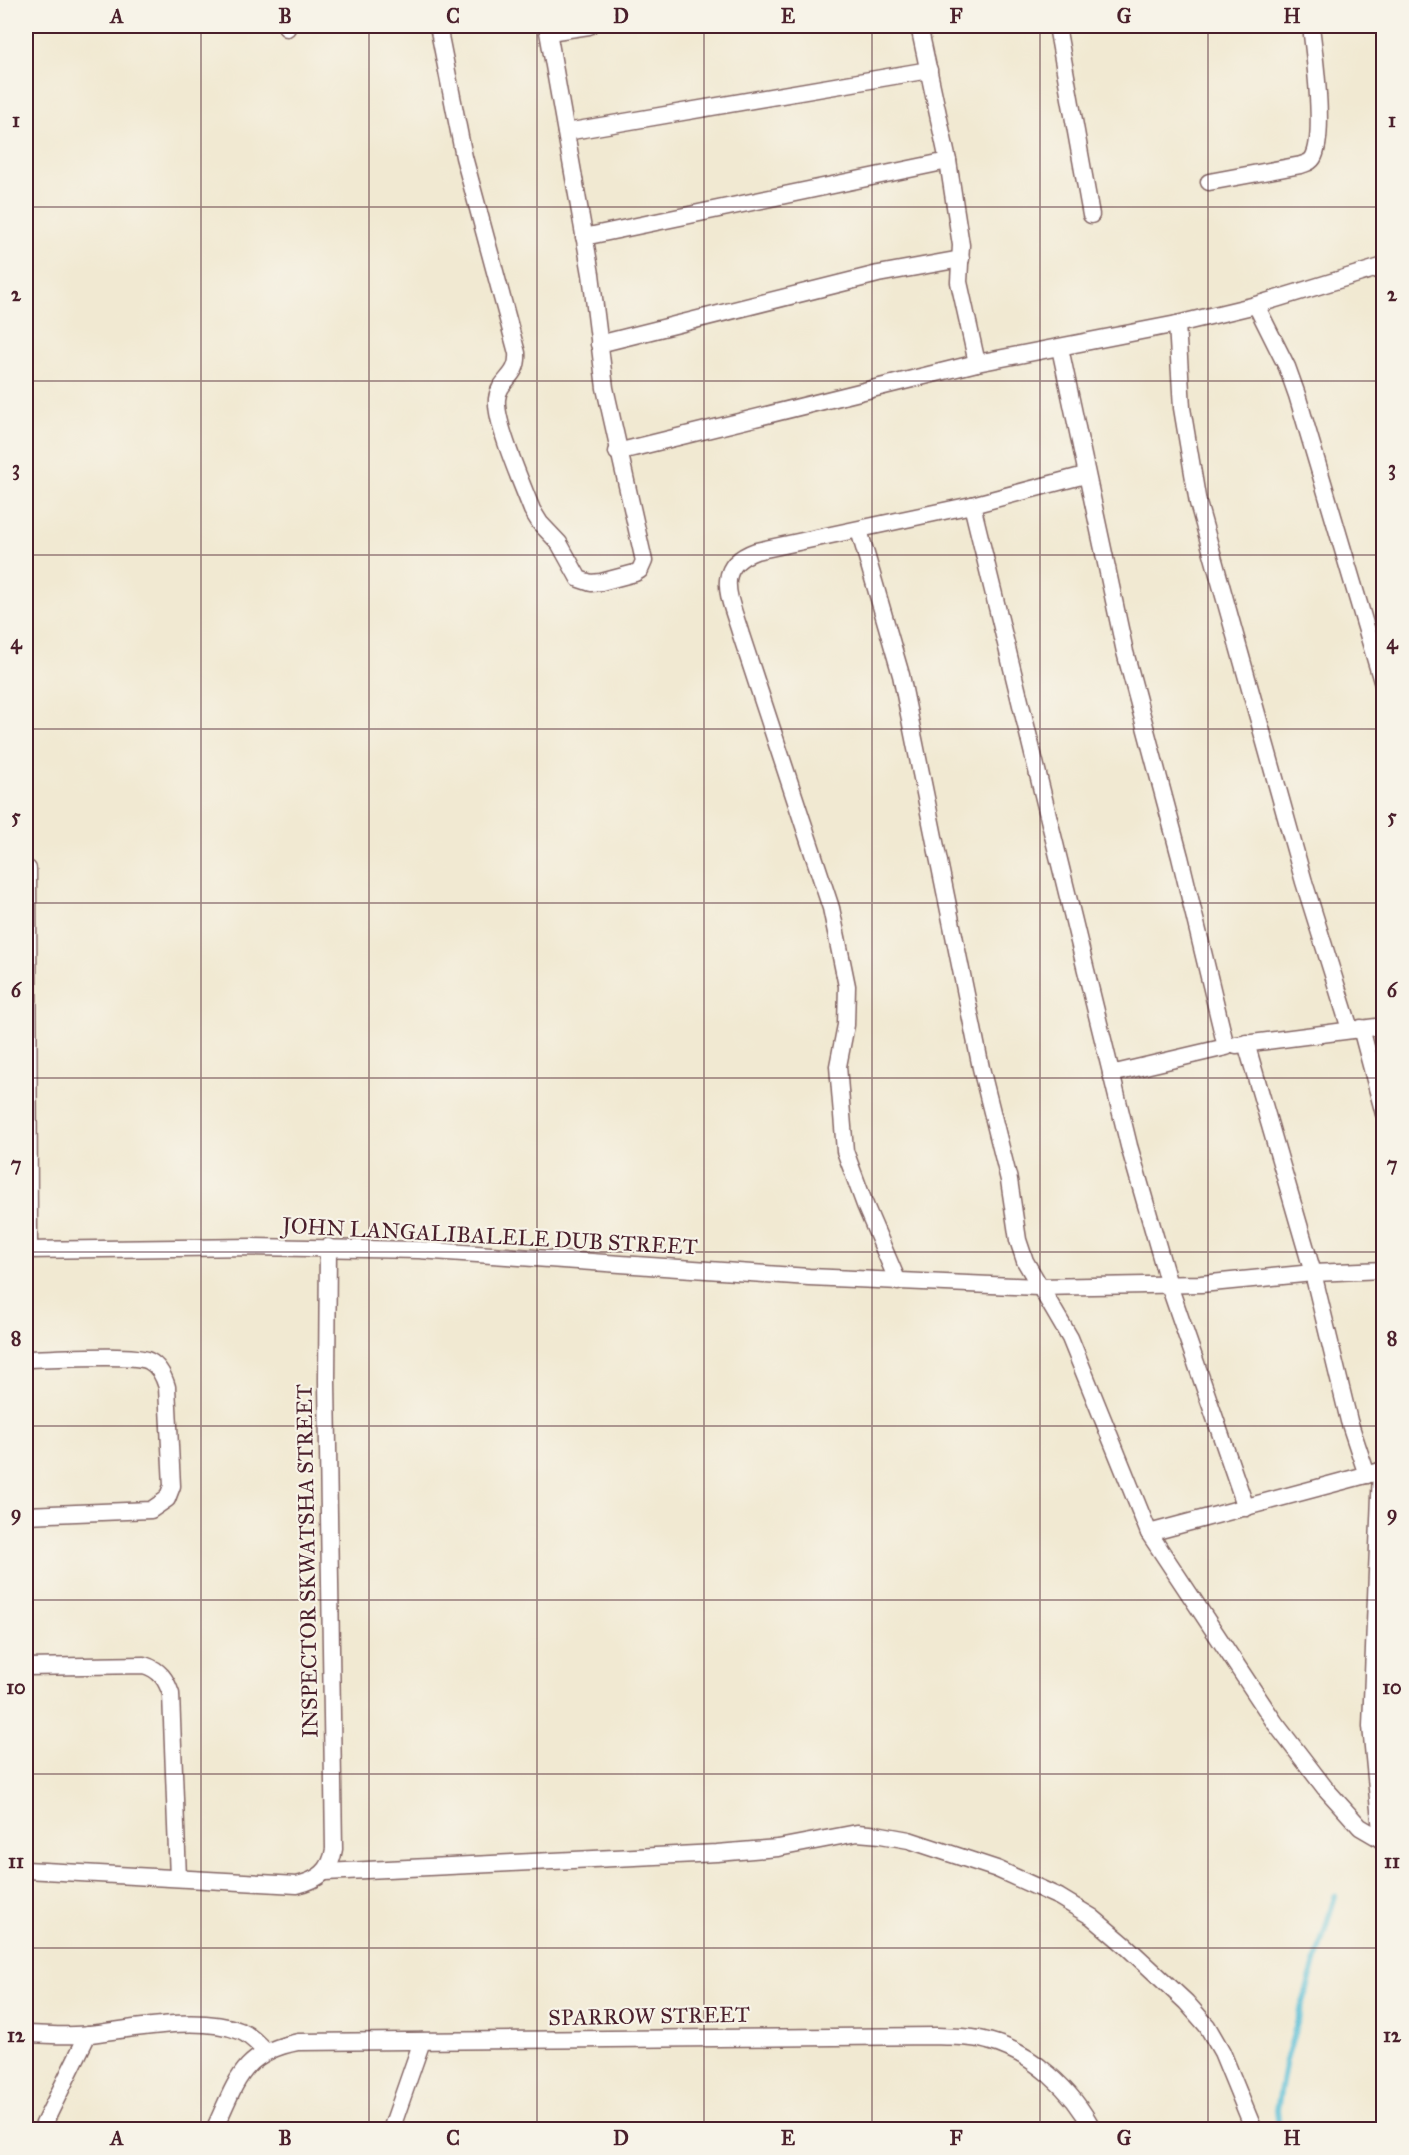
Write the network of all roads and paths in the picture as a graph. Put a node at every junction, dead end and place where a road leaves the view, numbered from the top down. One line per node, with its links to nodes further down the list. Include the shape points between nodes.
1 (438, 26): 20 (street, via 464,157 517,353 516,368 497,396 499,416 532,510 584,582 612,580 643,566)
2 (589, 26): 6 (street)
3 (919, 26): 7 (street)
4 (1057, 26): 11 (street)
5 (1311, 26): 10 (street, via 1318,122 1314,156 1301,165)
6 (548, 28): 8 (street)
7 (928, 70): 8 (street); 9 (street)
8 (566, 132): 12 (street)
9 (948, 161): 12 (street); 13 (street)
10 (1209, 182)
11 (1091, 215)
12 (584, 237): 17 (street)
13 (962, 259): 17 (street, via 867,277); 19 (street, via 959,282)
14 (1383, 266): 15 (street)
15 (1256, 305): 16 (street); 24 (street, via 1297,395)
16 (1177, 324): 18 (street); 28 (street, via 1182,408 1198,503 1304,882)
17 (598, 344): 20 (street)
18 (1060, 348): 19 (street); 21 (street)
19 (977, 363): 20 (street)
20 (617, 452)
21 (1085, 475): 22 (street); 30 (street, via 1125,652)
22 (972, 505): 23 (street); 31 (street)
23 (859, 530): 38 (street, via 742,556 730,566 728,584 741,635 831,908 847,986 846,1024 838,1066 845,1151); 40 (street, via 901,675 981,1068 1009,1180 1018,1240)
24 (1383, 688)
25 (28, 869): 26 (street)
26 (27, 976): 33 (street)
27 (1383, 1026): 28 (street)
28 (1355, 1029): 29 (street); 32 (street)
29 (1246, 1043): 30 (street); 37 (street)
30 (1226, 1047): 31 (street)
31 (1111, 1074): 39 (street)
32 (1383, 1114)
33 (27, 1129): 35 (street)
34 (328, 1247): 35 (street, JOHN LANGALIBALELE DUB STREET); 38 (street, JOHN LANGALIBALELE DUB STREET, via 493,1254); 49 (street, INSPECTOR SKWATSHA STREET, via 334,1849)
35 (27, 1250)
36 (1383, 1270): 37 (street, JOHN LANGALIBALELE DUB STREET)
37 (1313, 1273): 39 (street, JOHN LANGALIBALELE DUB STREET); 42 (street, via 1349,1421)
38 (898, 1282): 40 (street, JOHN LANGALIBALELE DUB STREET)
39 (1169, 1285): 40 (street, JOHN LANGALIBALELE DUB STREET); 43 (street)
40 (1038, 1287): 45 (street, via 1070,1338)
41 (26, 1359): 44 (street, via 150,1361 167,1387 173,1476 167,1499 151,1510)
42 (1377, 1472): 43 (street); 47 (street, via 1371,1726)
43 (1246, 1508): 45 (street)
44 (26, 1515)
45 (1149, 1533): 47 (street, via 1275,1723 1360,1827)
46 (26, 1667): 50 (street, via 144,1665 164,1678 171,1695)
47 (1383, 1841)
48 (26, 1870): 50 (street)
49 (325, 1872): 50 (street, via 297,1885); 59 (street, via 717,1853 778,1848 857,1833 909,1840 1033,1884 1109,1931 1160,1976 1207,2026)
50 (178, 1878)
51 (26, 2034): 52 (street)
52 (88, 2034): 54 (street, via 166,2025 223,2027 247,2034); 55 (street)
53 (422, 2041): 54 (street, SPARROW STREET, via 298,2042); 57 (street); 58 (street, SPARROW STREET, via 971,2037 1016,2051 1044,2071 1086,2116)
54 (265, 2051): 56 (street, SPARROW STREET, via 243,2071)
55 (41, 2130)
56 (214, 2130)
57 (391, 2130)
58 (1093, 2130)
59 (1254, 2130)

